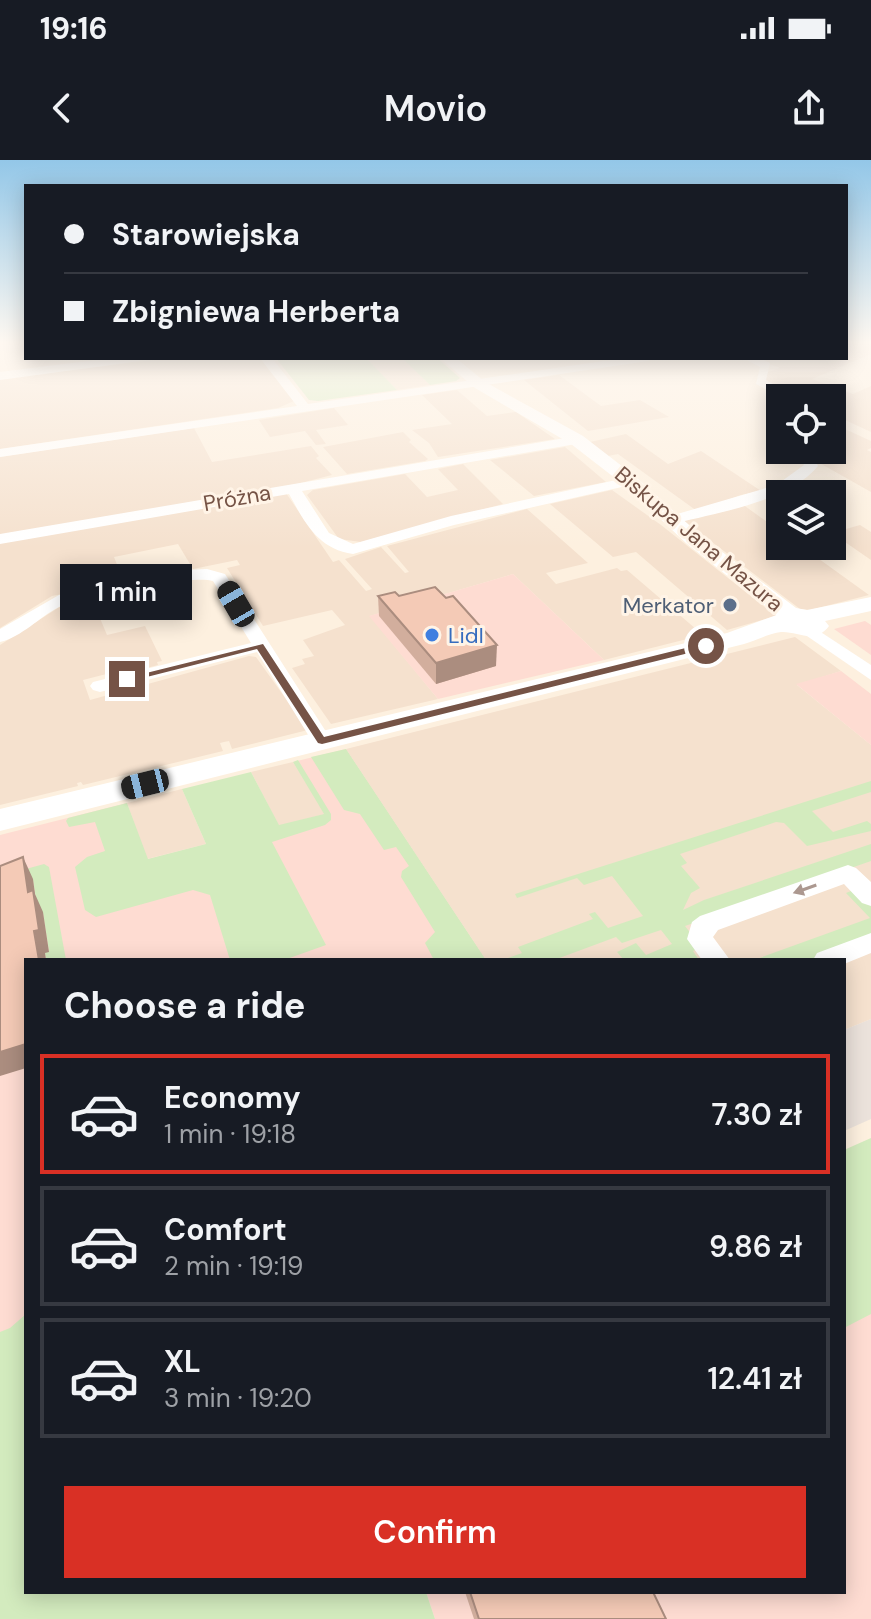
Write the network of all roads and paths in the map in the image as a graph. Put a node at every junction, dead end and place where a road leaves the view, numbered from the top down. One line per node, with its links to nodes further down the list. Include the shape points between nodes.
1 (270, 412): 4 (street)
2 (528, 412): 3 (street, Biskupa Jana Mazura)
3 (577, 440): 6 (street, Biskupa Jana Mazura); 7 (street)
4 (0, 453)
5 (810, 464): 8 (street, via 804,474 750,498)
6 (630, 481): 7 (street, Próżna, via 353,549 328,542); 8 (street, Biskupa Jana Mazura)
7 (293, 488): 9 (street, Próżna)
8 (672, 520): 11 (street, Biskupa Jana Mazura)
9 (0, 539)
10 (863, 606): 11 (main road)
11 (802, 623): 14 (street); 16 (main road)
12 (0, 637): 13 (street, via 65,599 202,574 225,583)
13 (260, 646): 15 (street); 16 (street)
14 (871, 674)
15 (100, 686)
16 (322, 741): 17 (main road)
17 (0, 820)
18 (871, 897): 20 (street, one-way to 20, via 848,874 709,923 701,929 700,939)
19 (871, 943): 21 (street)
20 (715, 958)
21 (831, 958)

